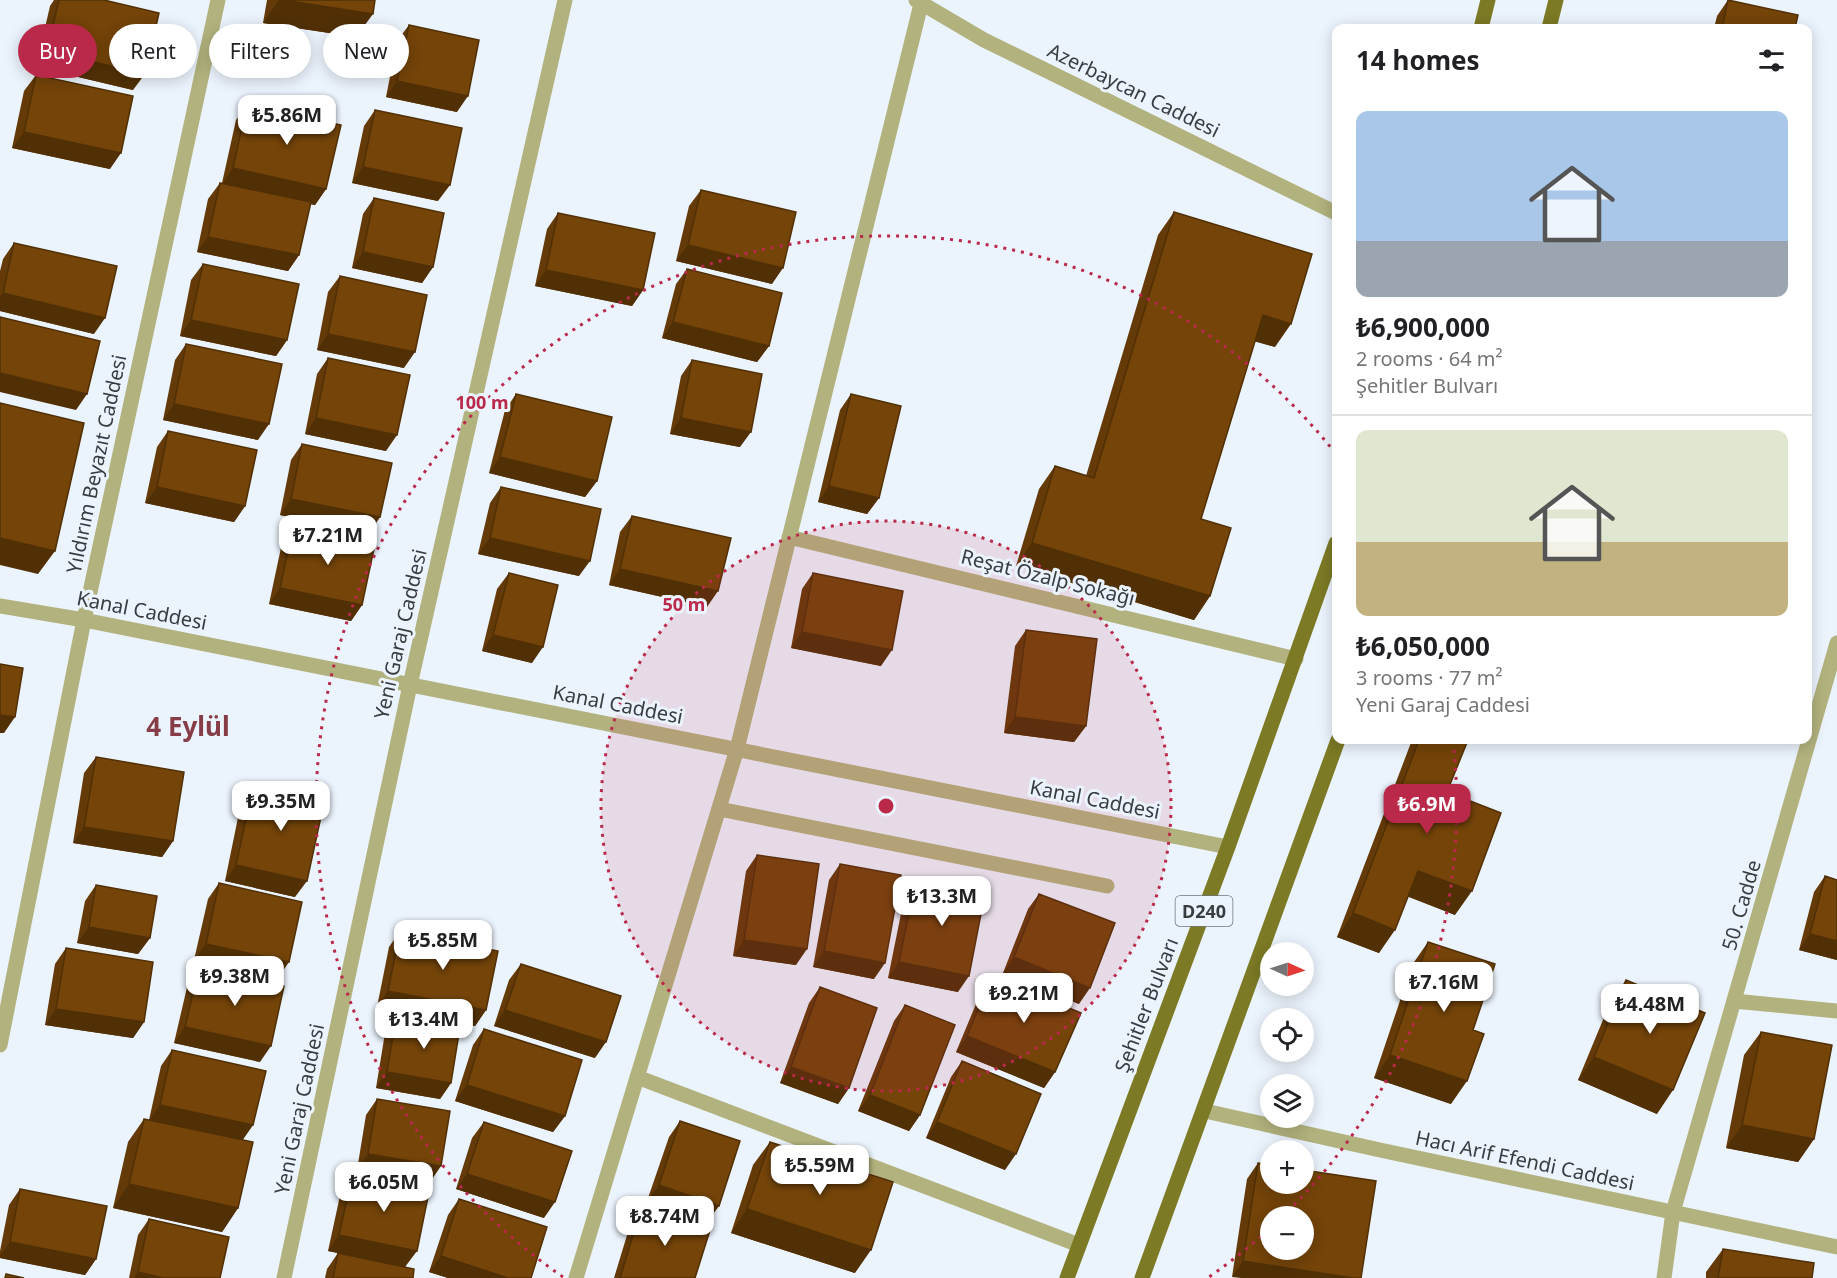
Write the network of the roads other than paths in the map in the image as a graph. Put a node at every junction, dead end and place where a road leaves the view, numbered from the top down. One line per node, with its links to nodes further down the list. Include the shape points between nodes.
1 (218, 0): 12 (street, Yıldırım Beyazıt Caddesi)
2 (565, 0): 15 (street, Yeni Garaj Caddesi)
3 (1488, 0): 6 (main road)
4 (1556, 0): 7 (main road)
5 (918, 2): 8 (street, Azerbaycan Caddesi, via 984,40); 9 (street)
6 (1482, 24)
7 (1550, 24)
8 (1332, 211)
9 (789, 537): 14 (street, Reşat Özalp Sokağı); 19 (street)
10 (1332, 554): 14 (main road, Şehitler Bulvarı / D240)
11 (0, 606): 12 (street, Kanal Caddesi)
12 (84, 620): 15 (street, Kanal Caddesi); 25 (street, Yıldırım Beyazıt Caddesi)
13 (1837, 643): 16 (street, 50. Cadde)
14 (1296, 658): 21 (main road, Şehitler Bulvarı / D240)
15 (410, 685): 19 (street, Kanal Caddesi); 31 (street, Yeni Garaj Caddesi)
16 (1812, 718)
17 (1337, 744): 27 (main road)
18 (1805, 744): 23 (street, 50. Cadde)
19 (737, 749): 20 (street); 21 (street, Kanal Caddesi)
20 (719, 809): 22 (street); 26 (street)
21 (1228, 847): 29 (main road, Şehitler Bulvarı / D240)
22 (1107, 886)
23 (1734, 1001): 24 (street); 28 (street, 50. Cadde)
24 (1837, 1011)
25 (0, 1045)
26 (638, 1077): 29 (street); 32 (street)
27 (1205, 1111): 28 (street, Hacı Arif Efendi Caddesi); 34 (main road)
28 (1673, 1212): 30 (street, Hacı Arif Efendi Caddesi); 35 (street, 50. Cadde)
29 (1079, 1245): 33 (main road, Şehitler Bulvarı / D240)
30 (1837, 1246)
31 (284, 1278)
32 (576, 1278)
33 (1067, 1278)
34 (1143, 1278)
35 (1664, 1278)

